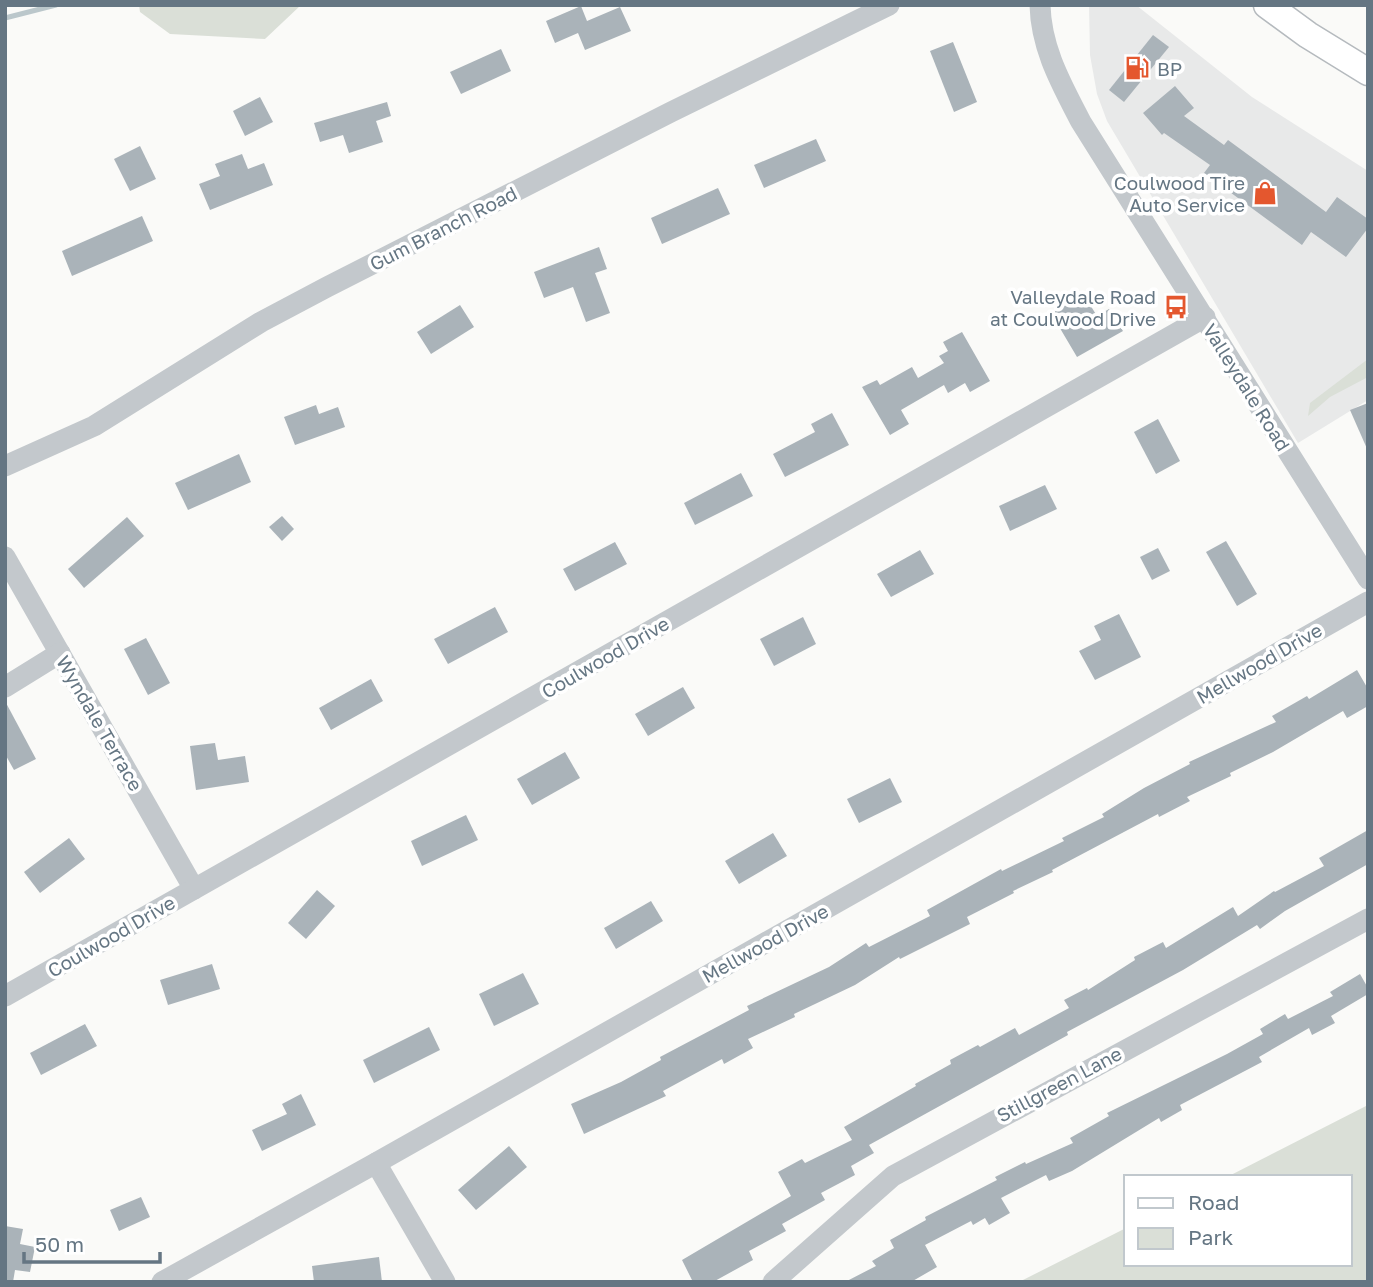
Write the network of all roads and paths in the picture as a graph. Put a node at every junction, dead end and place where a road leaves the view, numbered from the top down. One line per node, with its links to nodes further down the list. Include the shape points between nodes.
1 (889, 5): 6 (street, Gum Branch Road, via 327,287 261,322 94,426)
2 (1040, 5): 5 (street, Valleydale Road, via 1048,53 1082,122)
3 (1267, 5): 4 (main road)
4 (1368, 72)
5 (1205, 317): 8 (street, Valleydale Road); 12 (street, Coulwood Drive)
6 (5, 466)
7 (5, 557): 10 (street, Wyndale Terrace)
8 (1368, 579)
9 (1368, 602): 15 (street, Mellwood Drive)
10 (60, 653): 11 (street); 12 (street, Wyndale Terrace)
11 (5, 687)
12 (194, 889): 14 (street, Coulwood Drive)
13 (1368, 919): 18 (street, Stillgreen Lane, via 893,1176)
14 (5, 996)
15 (376, 1163): 16 (street, Mellwood Drive); 17 (street)
16 (162, 1282)
17 (445, 1282)
18 (773, 1282)

